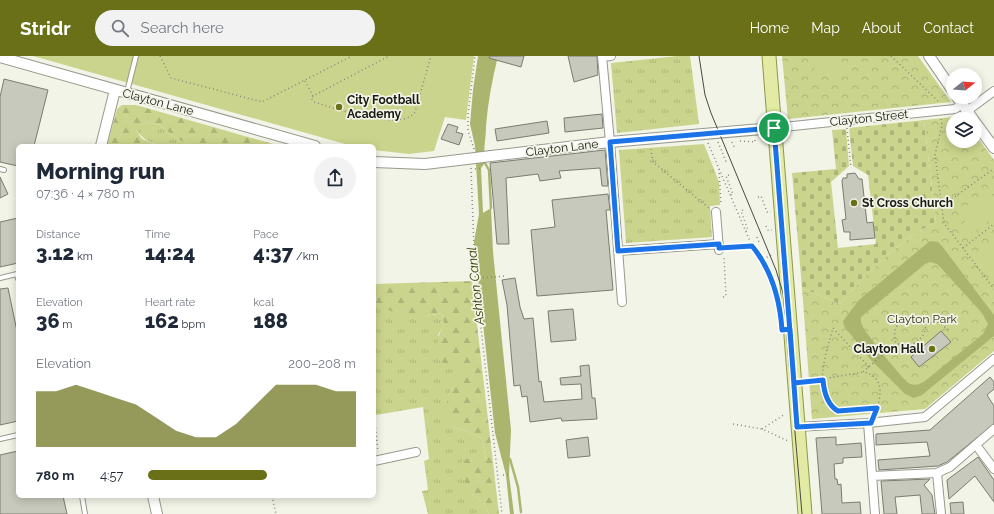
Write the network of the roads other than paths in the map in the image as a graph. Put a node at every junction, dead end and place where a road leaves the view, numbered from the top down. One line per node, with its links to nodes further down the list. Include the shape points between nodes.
1 (136, 56): 10 (lane)
2 (602, 56): 3 (street); 14 (street)
3 (611, 56)
4 (769, 56): 12 (main road)
5 (929, 56): 7 (street)
6 (0, 57): 8 (street, Clayton Lane)
7 (946, 82)
8 (115, 90): 10 (street, Clayton Lane); 15 (street)
9 (994, 91): 11 (street, Clayton Street)
10 (126, 93): 16 (street, Clayton Lane)
11 (965, 108): 12 (street, Clayton Street)
12 (774, 128): 14 (street, Clayton Lane); 26 (main road)
13 (982, 132): 17 (street)
14 (610, 142): 18 (street, Clayton Lane, bridge, via 491,156 471,162); 20 (street)
15 (102, 144)
16 (308, 144)
17 (994, 148)
18 (376, 162)
19 (719, 209): 20 (street, via 719,247)
20 (618, 251): 23 (street)
21 (16, 274): 22 (lane)
22 (0, 278)
23 (622, 302)
24 (993, 362): 25 (street, via 925,417)
25 (870, 423): 26 (street); 35 (street)
26 (797, 427): 40 (main road)
27 (994, 429): 30 (street)
28 (16, 435): 29 (lane)
29 (0, 438)
30 (976, 445): 33 (street); 34 (street, via 950,467)
31 (416, 452): 32 (street)
32 (377, 460)
33 (994, 469)
34 (937, 473): 35 (street); 42 (street)
35 (872, 476): 41 (street)
36 (82, 498): 38 (lane)
37 (153, 498): 39 (street)
38 (85, 514)
39 (157, 514)
40 (805, 514)
41 (875, 514)
42 (941, 514)

